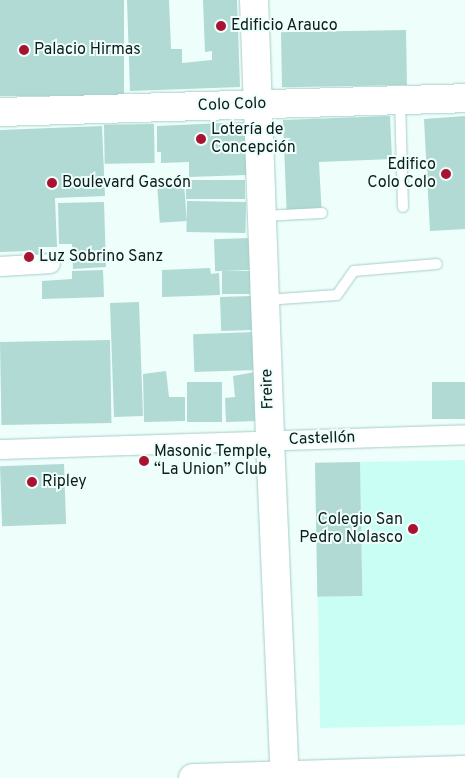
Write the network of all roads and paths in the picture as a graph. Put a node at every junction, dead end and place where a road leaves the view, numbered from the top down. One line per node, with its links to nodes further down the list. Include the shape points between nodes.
1 (254, 0): 4 (main road, Freire)
2 (465, 98): 3 (main road, Colo Colo)
3 (400, 100): 4 (main road, Colo Colo); 6 (lane)
4 (258, 104): 5 (main road, Colo Colo); 8 (main road, Freire)
5 (0, 112)
6 (404, 207)
7 (322, 213): 8 (lane)
8 (262, 216): 12 (main road, Freire)
9 (50, 263): 11 (street)
10 (437, 264): 12 (lane, via 354,271 338,295)
11 (0, 266)
12 (265, 300): 14 (main road, Freire)
13 (465, 434): 14 (street, Castellón)
14 (270, 440): 15 (street, Castellón); 17 (main road, Freire)
15 (0, 449)
16 (465, 770): 17 (main road)
17 (285, 777): 18 (main road)
18 (194, 778)

